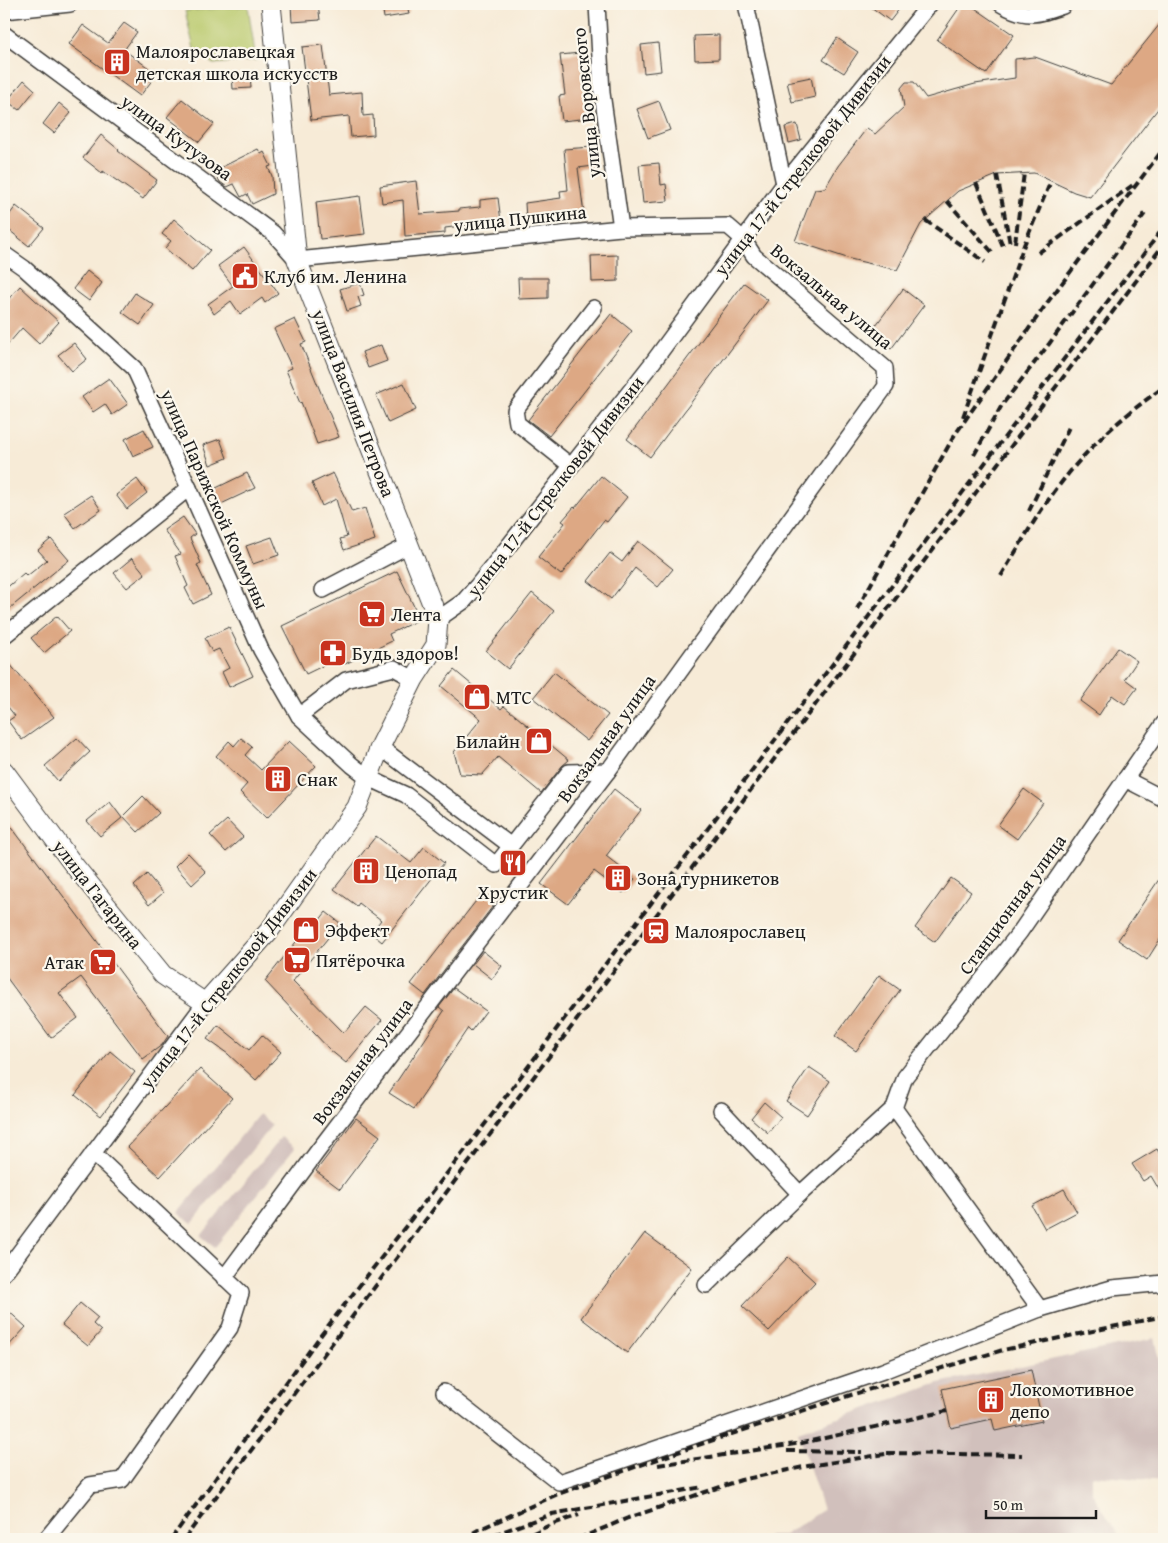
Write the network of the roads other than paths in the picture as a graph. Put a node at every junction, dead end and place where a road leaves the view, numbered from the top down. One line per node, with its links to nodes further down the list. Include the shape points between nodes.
1 (70, 4): 8 (street)
2 (271, 4): 14 (main road, улица Василия Петрова)
3 (597, 4): 11 (street, улица Воровского, via 602,93)
4 (746, 4): 10 (street)
5 (930, 4): 10 (street, улица 17-й Стрелковой Дивизии)
6 (1001, 4): 7 (street, via 1012,11 1036,15)
7 (1065, 4)
8 (4, 11)
9 (4, 34): 14 (street, улица Кутузова, via 273,233)
10 (784, 184): 12 (street, улица 17-й Стрелковой Дивизии)
11 (621, 228): 12 (street, улица Пушкина, via 728,226); 14 (street, улица Пушкина)
12 (743, 239): 16 (street, улица 17-й Стрелковой Дивизии, via 653,362); 27 (street, Вокзальная улица, via 754,256 886,368 886,386)
13 (4, 254): 17 (street, улица Парижской Коммуны, via 24,268 134,368)
14 (297, 260): 18 (main road, улица Василия Петрова)
15 (594, 308): 16 (street, via 515,410 517,424)
16 (571, 466): 20 (street, улица 17-й Стрелковой Дивизии, via 464,601)
17 (190, 488): 21 (street); 23 (street, улица Парижской Коммуны, via 261,650)
18 (409, 545): 19 (street); 20 (main road, улица Василия Петрова)
19 (323, 590)
20 (438, 619): 22 (main road, улица 17-й Стрелковой Дивизии, via 436,645)
21 (4, 636)
22 (414, 679): 23 (street, via 394,668 346,680); 25 (main road, улица 17-й Стрелковой Дивизии)
23 (298, 716): 28 (street, улица Парижской Коммуны)
24 (1164, 723): 29 (street, Станционная улица)
25 (380, 747): 28 (main road, улица 17-й Стрелковой Дивизии); 31 (street)
26 (4, 771): 32 (main road, улица Гагарина, via 163,976)
27 (608, 771): 31 (street, via 569,772); 38 (street, Вокзальная улица)
28 (370, 778): 31 (street, улица Парижской Коммуны, via 406,795 496,865); 32 (main road, улица 17-й Стрелковой Дивизии, via 357,807 269,931)
29 (1125, 779): 30 (street); 33 (street, Станционная улица, via 1020,932 905,1077)
30 (1164, 799)
31 (511, 846)
32 (205, 1003): 35 (street, улица 17-й Стрелковой Дивизии)
33 (894, 1108): 36 (street); 41 (street)
34 (721, 1110): 36 (street)
35 (93, 1153): 37 (street, улица 17-й Стрелковой Дивизии); 38 (street)
36 (800, 1194): 40 (street)
37 (4, 1273)
38 (224, 1278): 43 (street, via 241,1293 230,1328 122,1480 90,1485)
39 (1164, 1282): 41 (street, via 1112,1288)
40 (706, 1285)
41 (1040, 1309): 42 (street, via 882,1371 559,1482)
42 (444, 1392)
43 (46, 1539)

